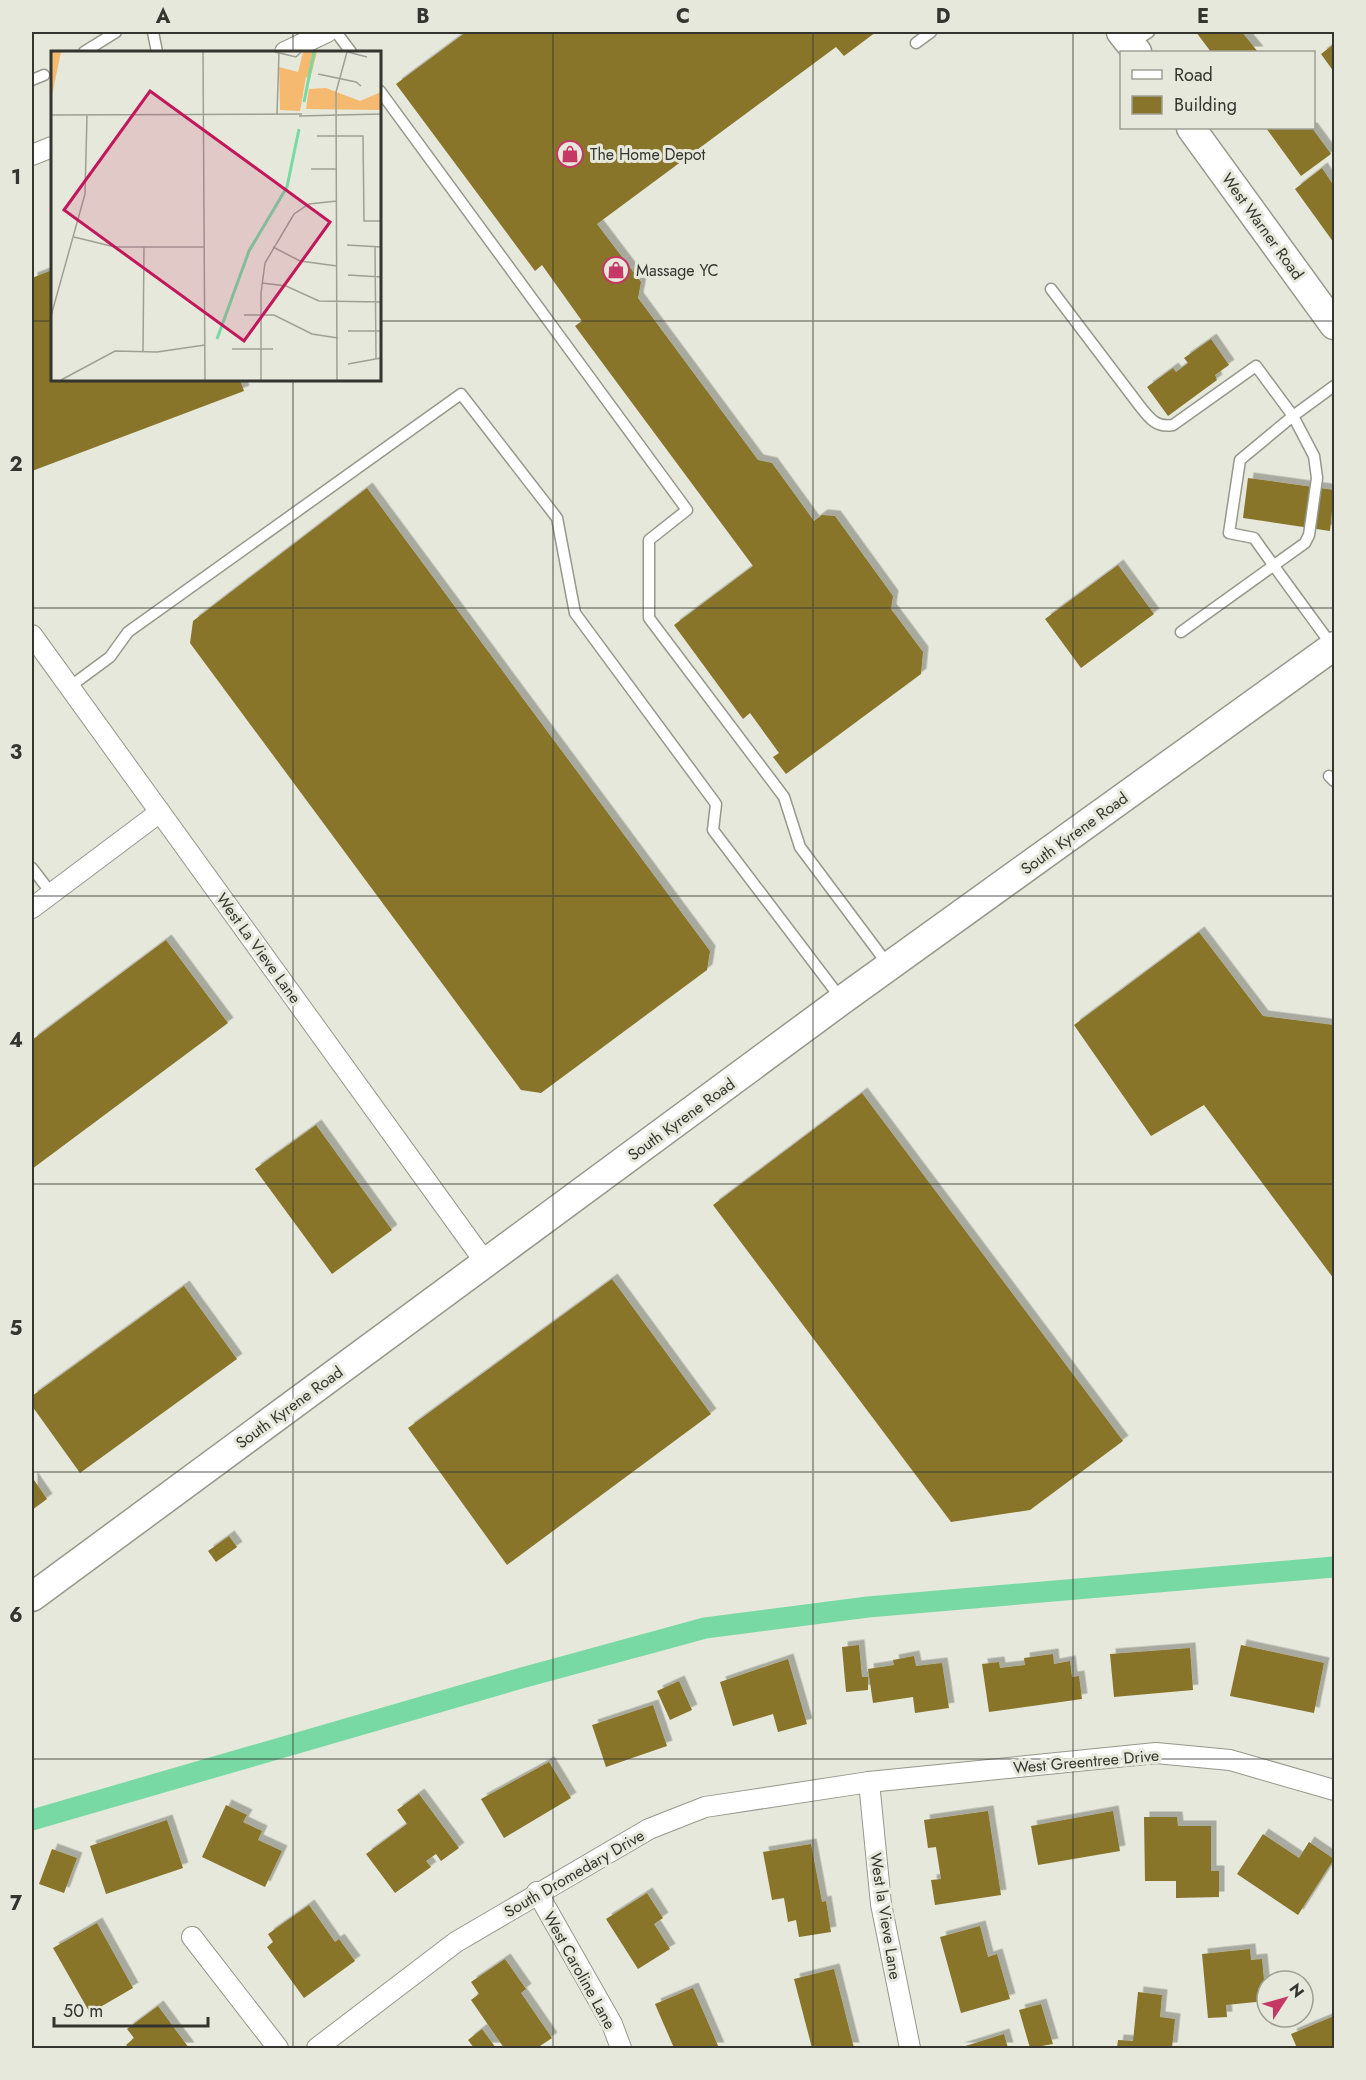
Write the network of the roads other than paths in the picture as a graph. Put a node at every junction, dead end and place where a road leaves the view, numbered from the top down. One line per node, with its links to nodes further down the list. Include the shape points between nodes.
1 (116, 32): 7 (lane)
2 (153, 32): 8 (lane)
3 (327, 32): 9 (street)
4 (336, 32): 10 (lane)
5 (931, 32): 6 (lane)
6 (916, 43)
7 (86, 51)
8 (157, 51)
9 (287, 51)
10 (350, 51)
11 (44, 75): 12 (lane)
12 (32, 80)
13 (381, 92): 30 (lane, via 687,510 649,540 649,618 784,797 800,847)
14 (1192, 129): 18 (main road, West Warner Road)
15 (51, 147): 16 (street)
16 (32, 155)
17 (1051, 289): 20 (lane, via 1153,422 1173,424 1256,366)
18 (1335, 326)
19 (1335, 386): 20 (lane)
20 (1293, 416): 21 (lane, via 1314,456 1317,477 1309,535 1305,543); 21 (lane, via 1239,460 1229,533 1254,538)
21 (1274, 566): 22 (lane); 24 (lane)
22 (1181, 632)
23 (32, 635): 25 (street, West La Vieve Lane)
24 (1334, 647): 30 (main road, South Kyrene Road)
25 (68, 688): 26 (street, West La Vieve Lane); 31 (lane, via 110,657 128,632 461,394 557,518 575,613 716,804 713,830)
26 (160, 812): 28 (street); 32 (street, West La Vieve Lane)
27 (32, 868): 28 (lane)
28 (51, 893): 29 (street)
29 (32, 908)
30 (889, 966): 31 (main road, South Kyrene Road)
31 (842, 1000): 32 (main road, South Kyrene Road)
32 (485, 1262): 33 (main road, South Kyrene Road)
33 (32, 1597)
34 (869, 1782): 35 (street, West Greentree Drive, via 1156,1753 1230,1760); 36 (street, South Dromedary Drive, via 705,1807 649,1829); 41 (street, West la Vieve Lane, via 881,1904)
35 (1335, 1790)
36 (537, 1892): 39 (street, South Dromedary Drive, via 456,1942); 40 (street, West Caroline Lane, via 606,2014)
37 (192, 1937): 38 (street)
38 (278, 2049)
39 (317, 2049)
40 (621, 2049)
41 (910, 2049)

